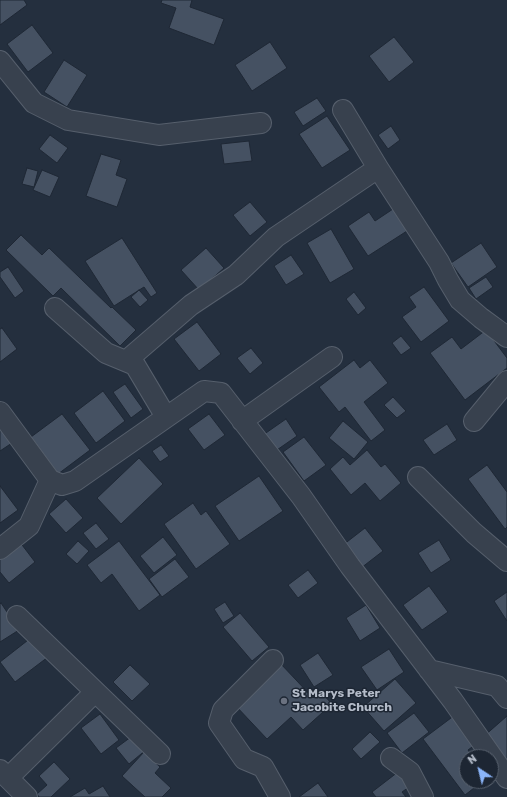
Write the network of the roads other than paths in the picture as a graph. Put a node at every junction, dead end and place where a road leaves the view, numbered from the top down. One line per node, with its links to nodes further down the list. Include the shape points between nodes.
1 (0, 61): 3 (street, via 34,103 68,120 159,135)
2 (343, 110): 4 (street)
3 (261, 123)
4 (378, 168): 6 (street, via 439,262 460,300); 8 (street, via 276,237 236,275 191,305)
5 (55, 308): 8 (street, via 106,352)
6 (507, 337)
7 (332, 358): 12 (street)
8 (126, 361): 11 (street, via 136,365)
9 (507, 381): 13 (street)
10 (0, 412): 15 (street)
11 (166, 417): 12 (street, via 204,391 221,393); 15 (street, via 74,480 62,485)
12 (242, 421): 20 (street)
13 (474, 421)
14 (418, 477): 17 (street, via 474,533)
15 (50, 480): 16 (street, via 29,526)
16 (0, 549)
17 (507, 561)
18 (17, 616): 21 (street)
19 (273, 660): 28 (street, via 223,710 219,723 244,759 264,767)
20 (429, 670): 22 (street, via 496,686); 26 (street)
21 (95, 692): 23 (street); 25 (street)
22 (507, 698)
23 (160, 754)
24 (391, 758): 29 (street, via 410,772)
25 (4, 774): 27 (street)
26 (507, 778)
27 (27, 797)
28 (280, 797)
29 (423, 797)

